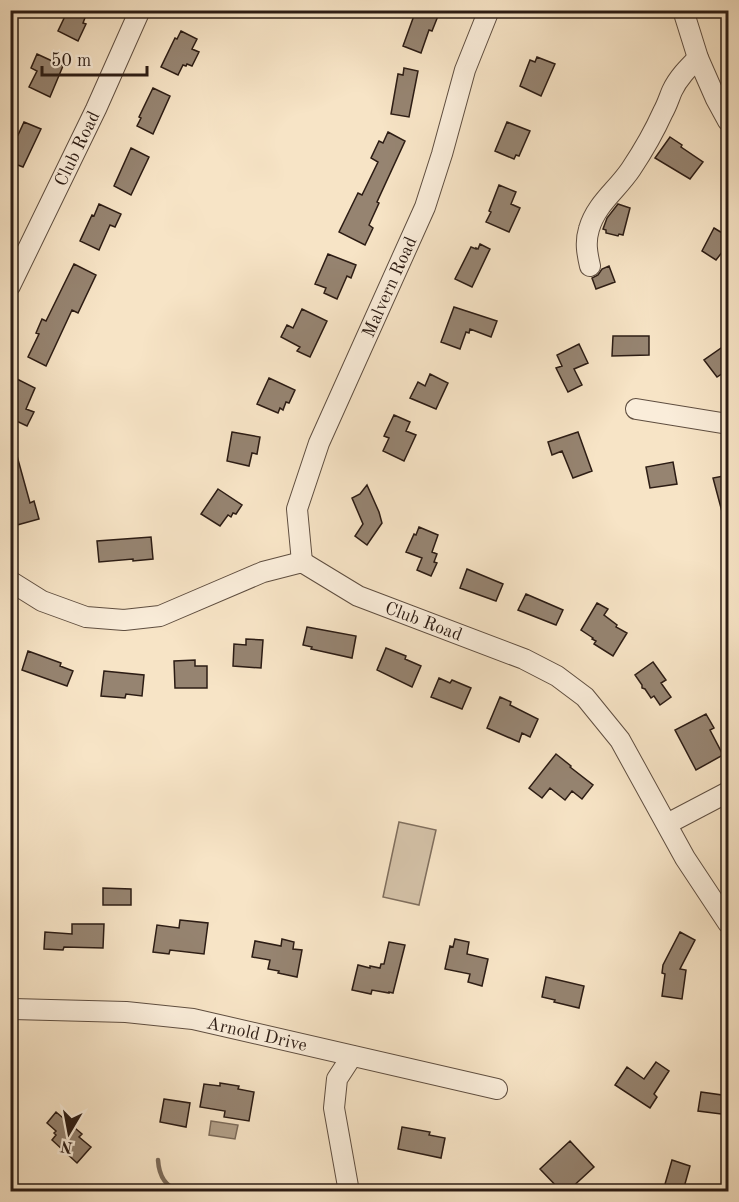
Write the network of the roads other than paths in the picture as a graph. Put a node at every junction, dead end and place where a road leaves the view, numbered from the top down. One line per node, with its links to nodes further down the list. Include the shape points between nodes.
1 (140, 10): 7 (street, Club Road)
2 (489, 10): 10 (street, Malvern Road, via 465,70 425,207 319,443 297,509)
3 (683, 10): 4 (street)
4 (698, 58): 5 (street); 6 (street, via 683,72 630,171 597,209 588,230 586,249)
5 (729, 121)
6 (590, 266)
7 (10, 286)
8 (636, 409): 9 (street)
9 (729, 424)
10 (302, 562): 11 (street, via 263,572 160,616 124,620 75,613 42,601); 13 (street, Club Road, via 358,596 524,659 557,676 585,697 620,740)
11 (10, 581)
12 (729, 792): 13 (street)
13 (667, 824): 14 (street, Club Road)
14 (729, 923)
15 (13, 1008): 16 (street, Arnold Drive, via 193,1018)
16 (352, 1056): 17 (street, Arnold Drive); 18 (street, via 337,1079 334,1108)
17 (497, 1089)
18 (349, 1191)

